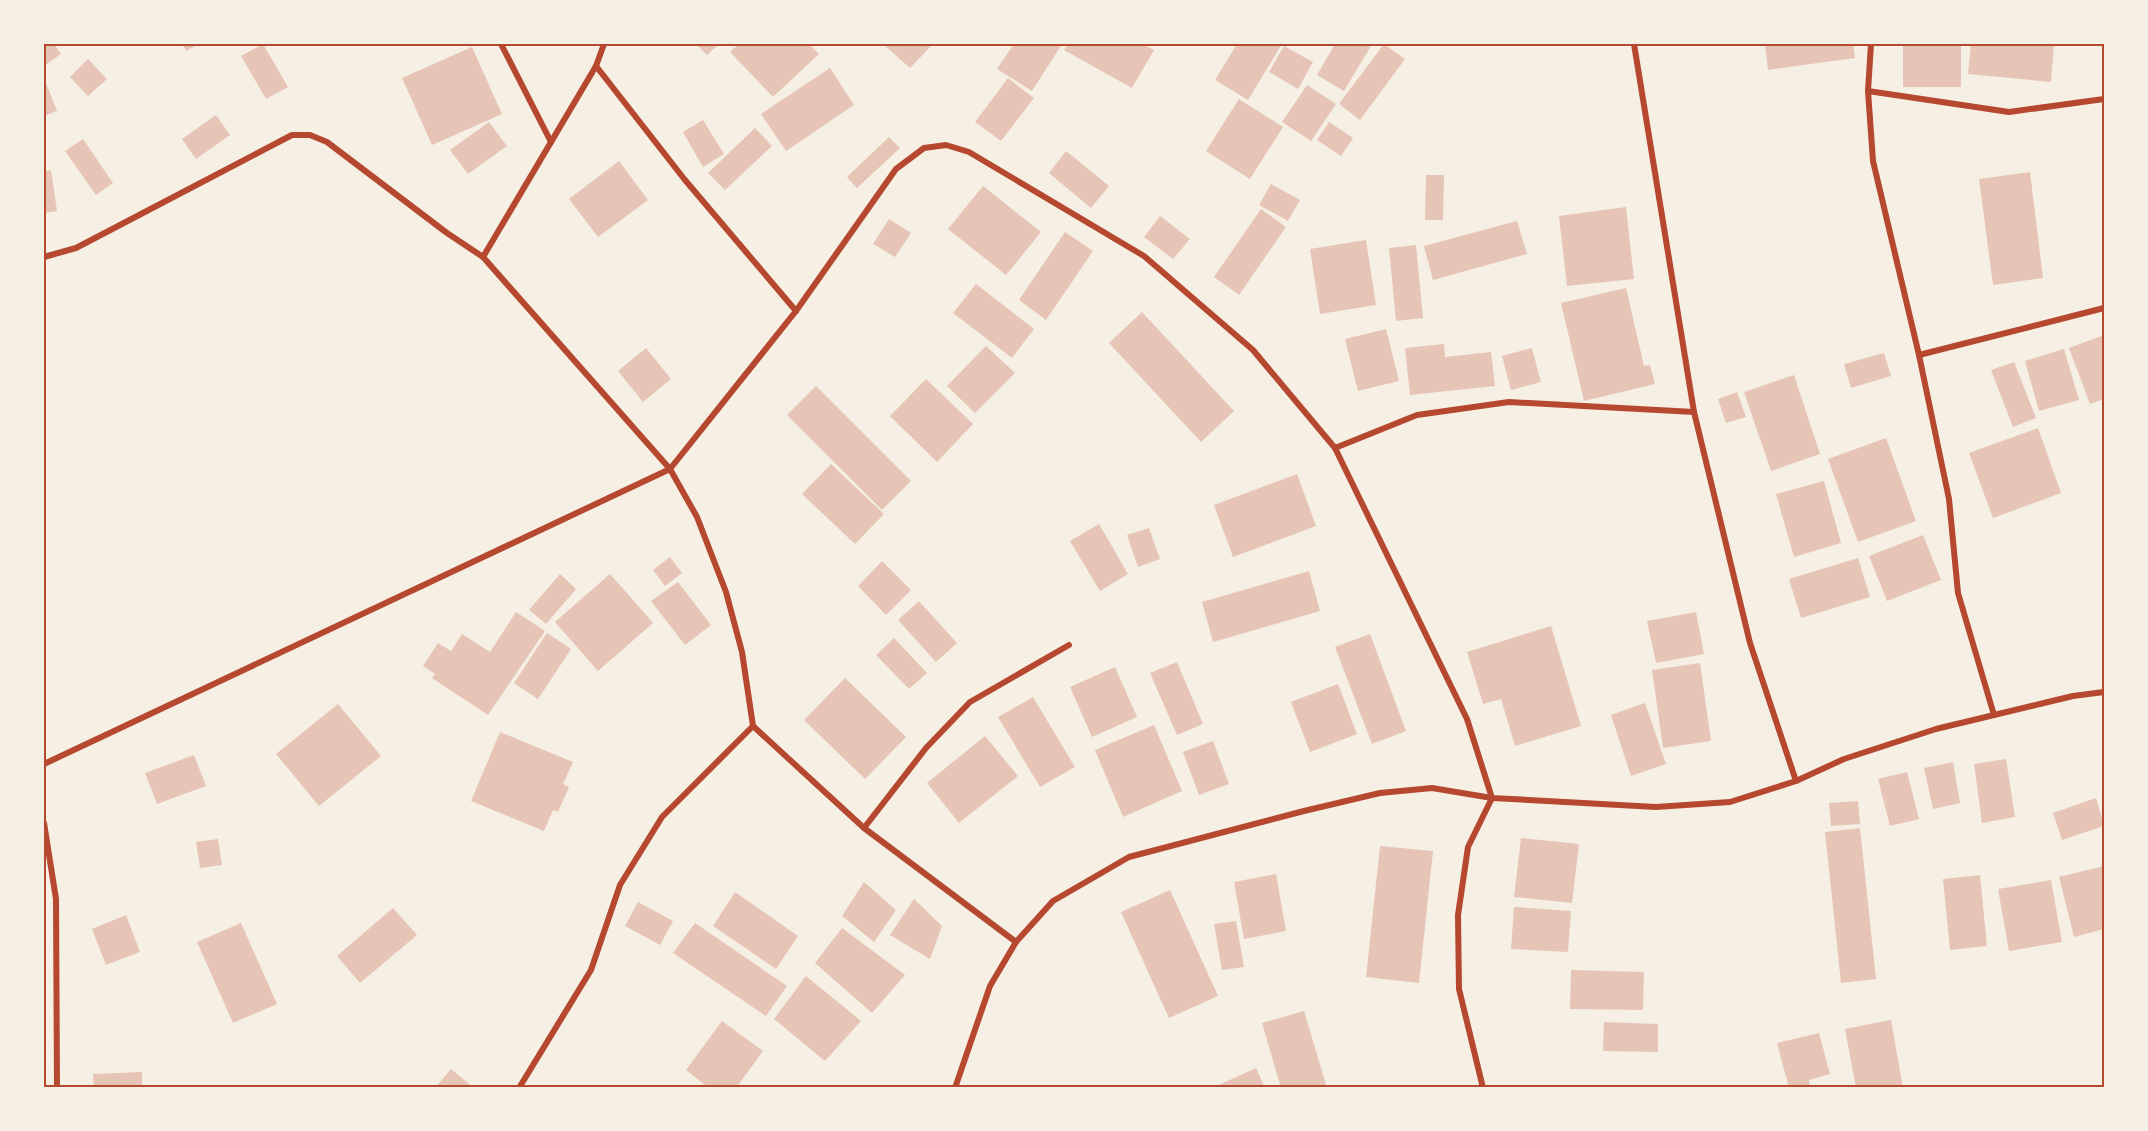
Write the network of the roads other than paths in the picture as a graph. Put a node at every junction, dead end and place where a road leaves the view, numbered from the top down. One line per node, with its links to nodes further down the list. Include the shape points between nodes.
1 (501, 44): 8 (street)
2 (604, 44): 5 (street)
3 (1634, 44): 14 (street)
4 (1871, 44): 6 (street)
5 (596, 66): 8 (street); 12 (street, via 685,180)
6 (1868, 91): 7 (street, via 2009,112); 13 (street, via 1873,160)
7 (2104, 99)
8 (551, 142): 10 (street)
9 (44, 257): 10 (street, via 76,248 292,135 310,135 327,142)
10 (483, 257): 16 (street)
11 (2104, 308): 13 (street)
12 (796, 311): 15 (street, via 896,169 924,148 946,145 969,152 1144,256 1253,350); 16 (street)
13 (1919, 355): 19 (street, via 1949,499 1958,593)
14 (1694, 412): 15 (street, via 1509,402 1417,416); 22 (street, via 1750,643)
15 (1335, 448): 23 (street, via 1467,719)
16 (670, 469): 20 (street, via 697,517 726,592 742,652); 21 (street)
17 (1069, 645): 25 (street, via 970,702 926,748)
18 (2104, 692): 19 (street)
19 (1994, 715): 22 (street, via 1844,759)
20 (753, 726): 25 (street); 28 (street, via 662,817 620,885 591,970)
21 (44, 764)
22 (1796, 780): 23 (street, via 1730,802 1656,807)
23 (1492, 798): 26 (street, via 1432,788 1380,794 1130,857 1053,901); 30 (street, via 1468,848 1458,915 1459,989)
24 (44, 823): 27 (street, via 56,899)
25 (864, 828): 26 (street)
26 (1016, 942): 29 (street, via 990,986)
27 (57, 1088)
28 (519, 1088)
29 (956, 1088)
30 (1483, 1088)

